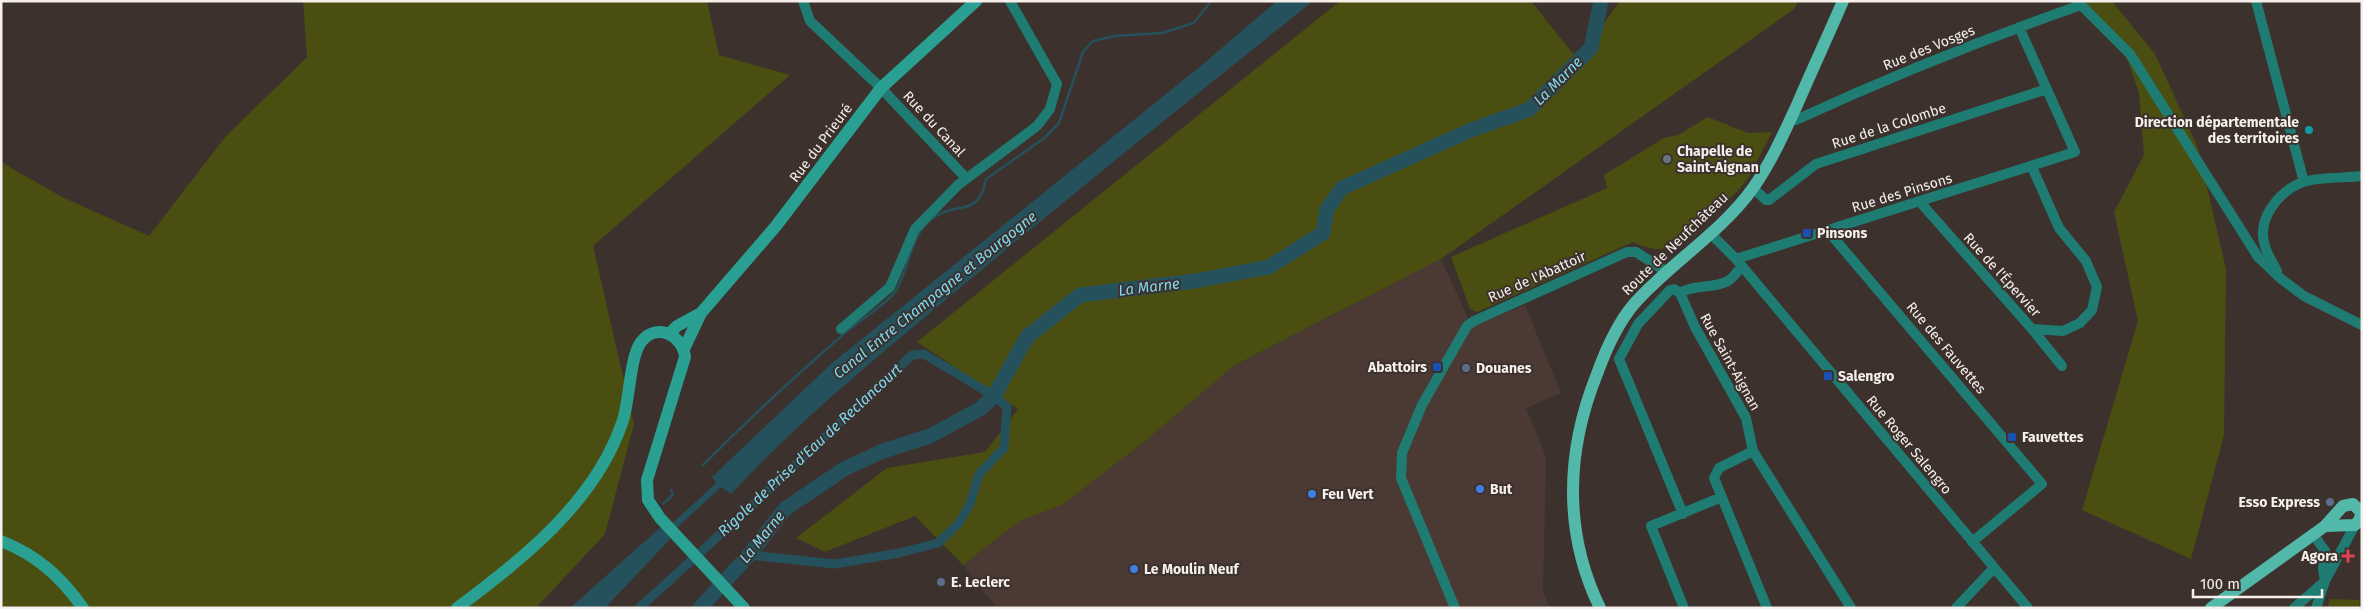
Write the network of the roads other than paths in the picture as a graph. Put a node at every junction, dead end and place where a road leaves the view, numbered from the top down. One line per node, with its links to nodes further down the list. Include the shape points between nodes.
1 (803, 1): 8 (street, Rue du Canal, via 810,21)
2 (976, 1): 8 (street, Rue du Prieuré)
3 (1010, 1): 13 (street, via 1057,84 1050,109 1037,126)
4 (1843, 1): 10 (main road, Route de Neufchâteau)
5 (2256, 1): 14 (street)
6 (2079, 3): 7 (street, Rue des Vosges); 21 (street, via 2130,54 2253,251)
7 (2019, 27): 9 (street); 10 (street, Rue des Vosges, via 1853,93 1796,120)
8 (881, 88): 13 (street, Rue du Canal); 23 (street, Rue du Prieuré, via 776,226)
9 (2047, 89): 11 (street, Rue des Pinsons, via 2075,152); 15 (street, Rue de la Colombe, via 1816,164 1770,200)
10 (1790, 118): 15 (main road, Route de Neufchâteau)
11 (2032, 167): 16 (street, Rue des Pinsons); 26 (street, Rue de l'Épervier, via 2059,228 2086,261 2096,287 2092,310 2080,324 2063,331)
12 (2362, 176): 14 (street)
13 (966, 178): 25 (street, via 915,229 890,287)
14 (2304, 182): 21 (street, via 2274,202 2262,232 2264,246)
15 (1753, 188): 18 (main road, Route de Neufchâteau)
16 (1920, 202): 17 (street, Rue des Pinsons); 26 (street, Rue de l'Épervier)
17 (1828, 231): 19 (street, Rue des Pinsons); 37 (street, Rue des Fauvettes, via 2042,484)
18 (1710, 233): 19 (street, Rue Roger Salengro); 20 (main road, Route de Neufchâteau)
19 (1739, 263): 22 (street, via 1728,281); 37 (street, Rue Roger Salengro)
20 (1666, 272): 44 (street, Rue de l'Abattoir, via 1645,256 1627,252 1467,326 1422,405 1402,453 1401,478); 45 (main road, Route de Neufchâteau, via 1634,304 1615,334 1592,385 1577,436 1572,490 1575,534 1586,576)
21 (2280, 278): 24 (street, via 2304,296)
22 (1680, 293): 30 (street, Rue Saint-Aignan, via 1691,320 1746,418); 32 (street, via 1670,290 1638,324 1619,359)
23 (701, 313): 27 (street, Rue du Prieuré, via 676,326); 28 (street, Rue du Prieuré)
24 (2362, 326)
25 (841, 329)
26 (2032, 329): 29 (street)
27 (669, 334): 28 (street); 43 (street, Rue du Prieuré, via 650,334 641,342 623,423 589,485 523,555)
28 (684, 348): 40 (street, Rue du Prieuré, via 683,369 647,480 648,500 661,519)
29 (2062, 366)
30 (1753, 451): 31 (street, via 1719,468 1714,478); 41 (street, Rue Saint-Aignan)
31 (1722, 497): 32 (street); 47 (street)
32 (1683, 514): 46 (street, via 1652,526)
33 (2356, 516): 34 (main road); 34 (main road, via 2339,519 2339,511); 39 (street)
34 (2325, 526): 35 (main road)
35 (2313, 534): 39 (street, via 2325,551); 50 (main road)
36 (1, 541): 42 (street, via 24,551 51,570)
37 (1972, 542): 38 (street, Rue Roger Salengro)
38 (1994, 568): 48 (street); 49 (street, Rue Roger Salengro)
39 (2325, 581): 51 (street); 52 (street)
40 (743, 607)
41 (1847, 607)
42 (83, 608)
43 (457, 608)
44 (1455, 608)
45 (1600, 608)
46 (1684, 608)
47 (1767, 608)
48 (1956, 608)
49 (2028, 608)
50 (2211, 608)
51 (2294, 608)
52 (2316, 608)

